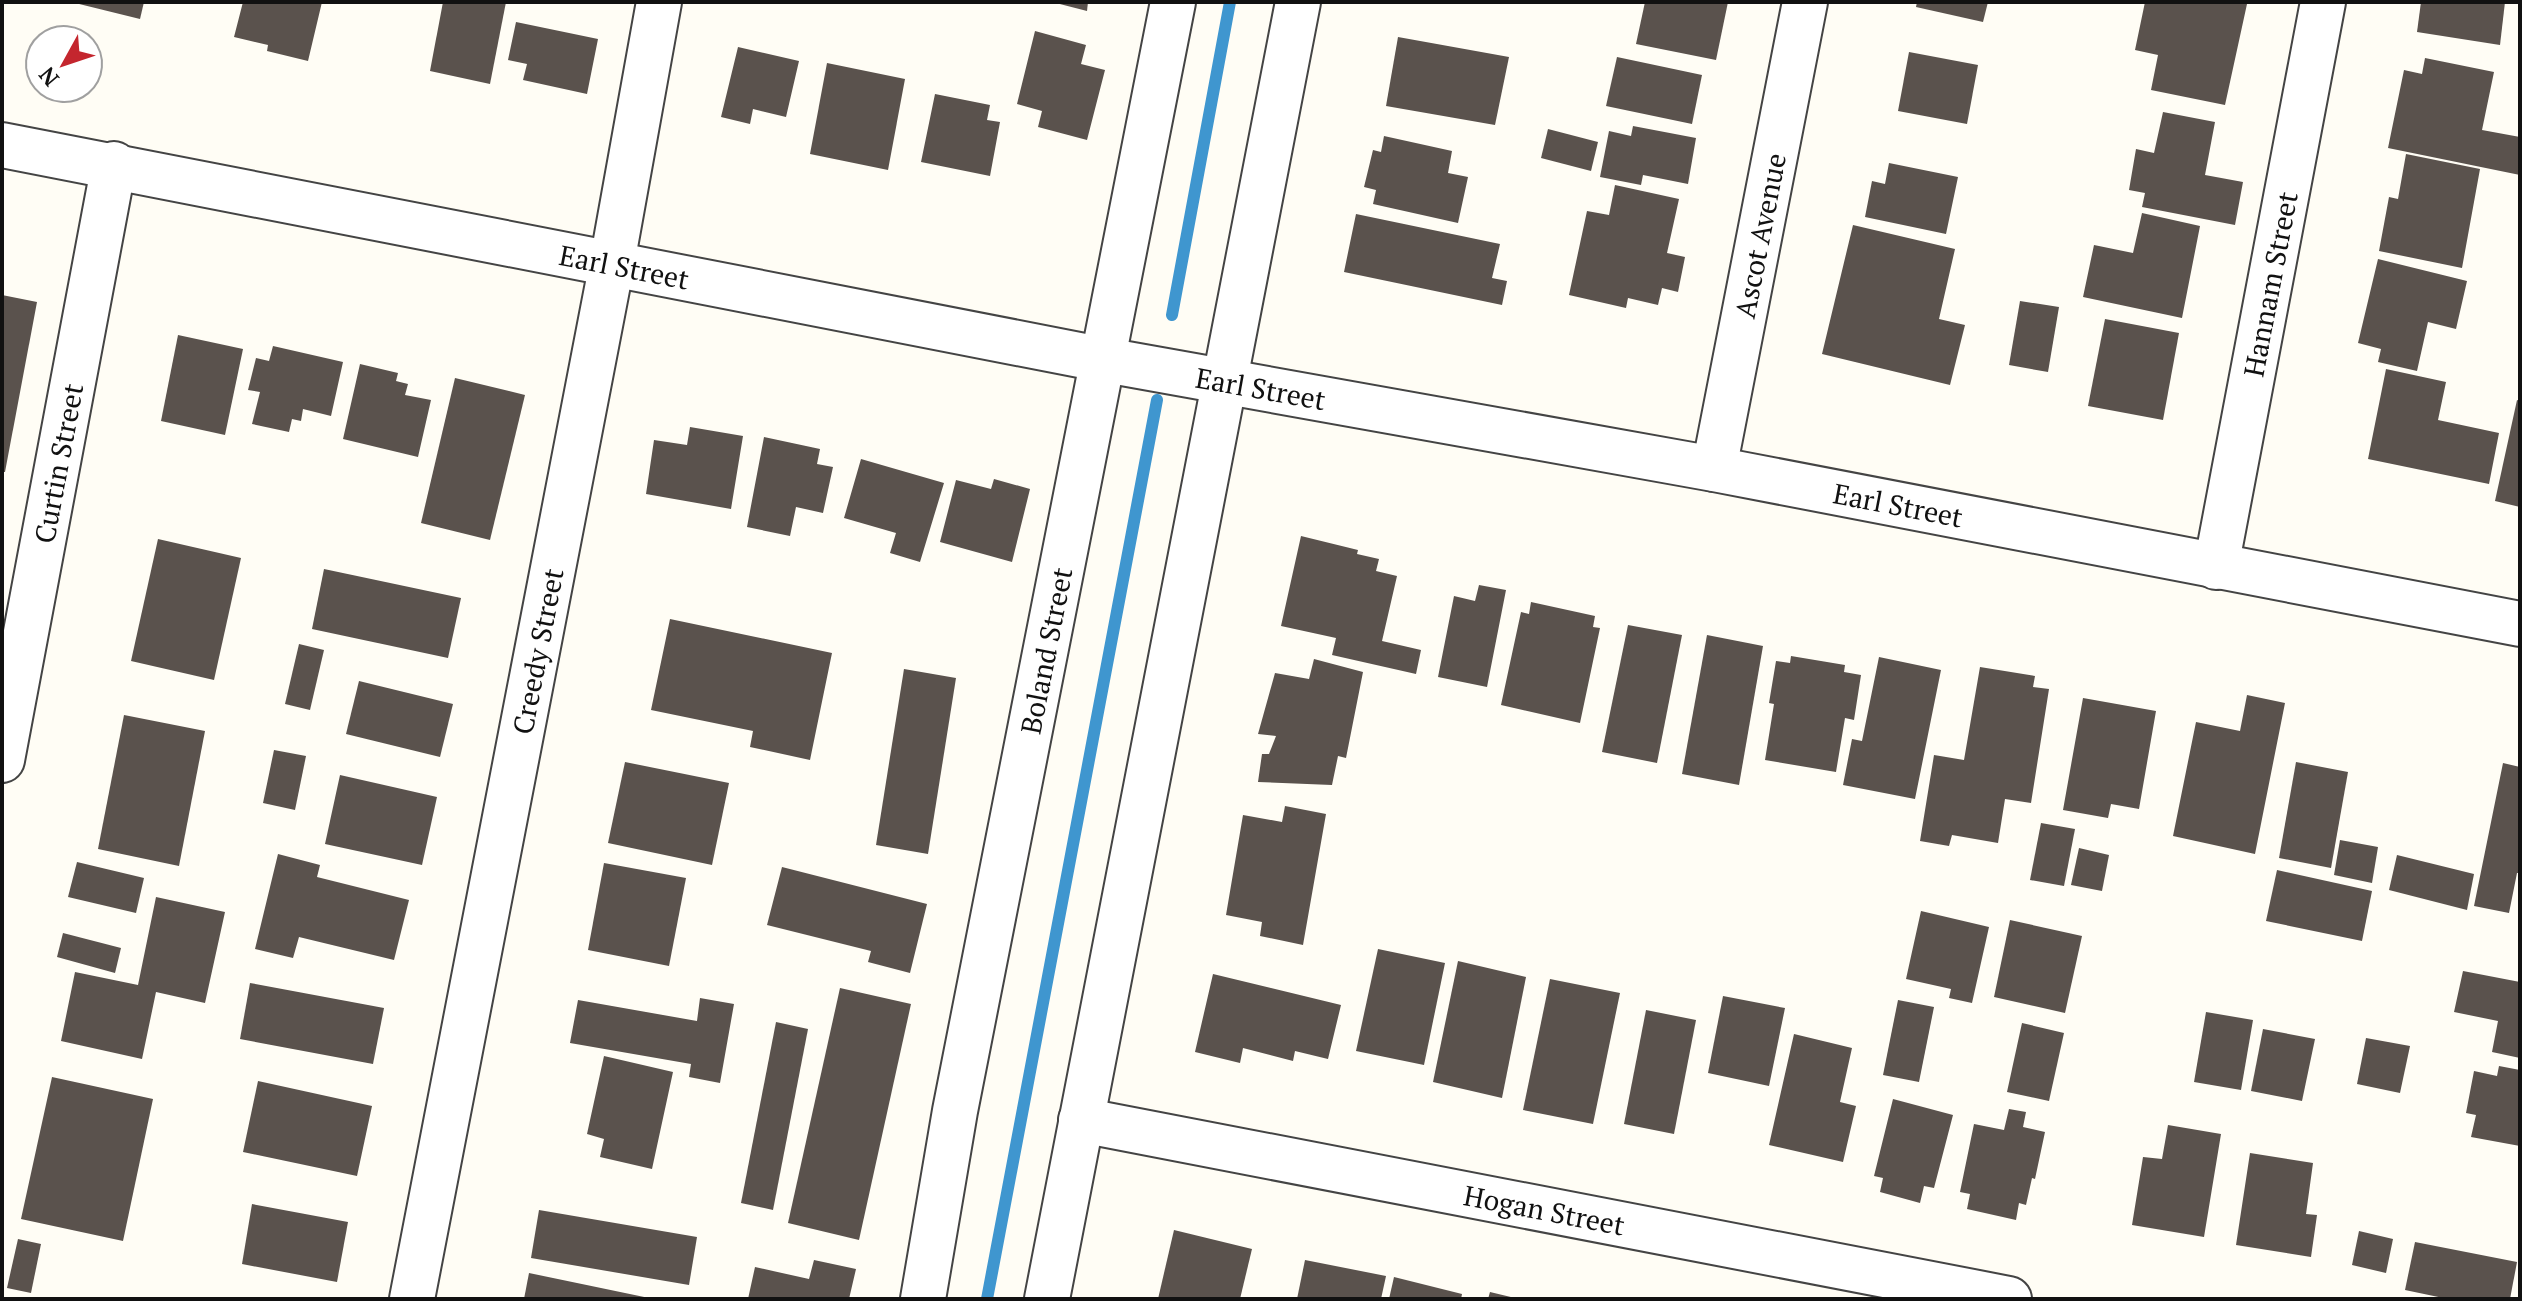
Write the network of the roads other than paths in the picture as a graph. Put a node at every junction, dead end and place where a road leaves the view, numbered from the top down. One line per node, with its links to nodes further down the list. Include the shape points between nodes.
1 (659, 2): 8 (street, Creedy Street)
2 (1173, 2): 9 (street, Boland Street)
3 (1298, 2): 10 (street)
4 (1805, 2): 11 (street, Ascot Avenue)
5 (2323, 2): 12 (street, Hannam Street)
6 (2, 145): 7 (street, Earl Street)
7 (114, 164): 8 (street, Earl Street); 14 (street, Curtin Street)
8 (612, 263): 9 (street, Earl Street); 16 (street, Creedy Street)
9 (1105, 360): 10 (street, Earl Street); 17 (street, Boland Street, via 958,1096)
10 (1224, 381): 11 (street, Earl Street); 15 (street)
11 (1714, 469): 12 (street, Earl Street)
12 (2216, 567): 13 (street, Earl Street)
13 (2520, 624)
14 (2, 760)
15 (1081, 1120): 18 (street); 19 (street, Hogan Street)
16 (412, 1299)
17 (923, 1299)
18 (1047, 1299)
19 (2009, 1299)

